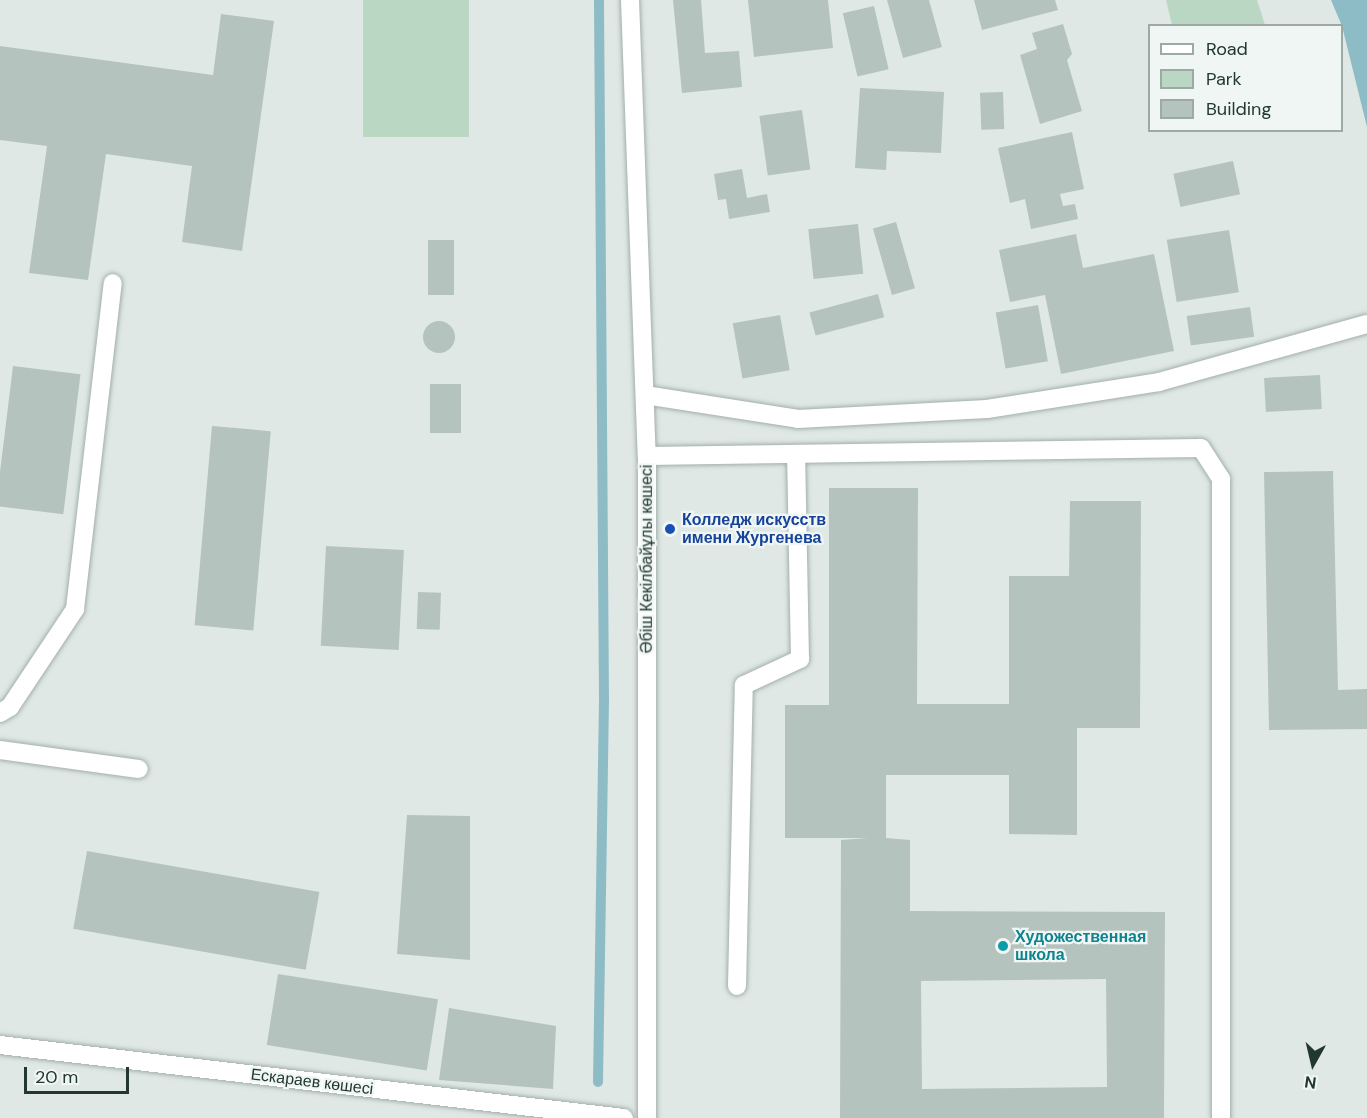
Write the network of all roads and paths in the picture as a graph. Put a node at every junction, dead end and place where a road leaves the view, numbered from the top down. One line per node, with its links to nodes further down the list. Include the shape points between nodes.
1 (630, 0): 4 (street, Әбіш Кекілбайұлы көшесі)
2 (113, 283): 7 (street, via 75,609 10,707)
3 (1367, 324): 4 (street, via 1159,382 987,409 798,419)
4 (645, 394): 6 (street, Әбіш Кекілбайұлы көшесі)
5 (796, 455): 6 (street); 10 (street, via 800,659 744,686); 14 (street, via 1201,448 1221,478)
6 (647, 456): 13 (street, Әбіш Кекілбайұлы көшесі)
7 (0, 712)
8 (0, 750): 9 (street)
9 (139, 769)
10 (737, 986)
11 (0, 1045): 12 (street, Ескараев көшесі)
12 (624, 1118)
13 (647, 1118)
14 (1221, 1118)

